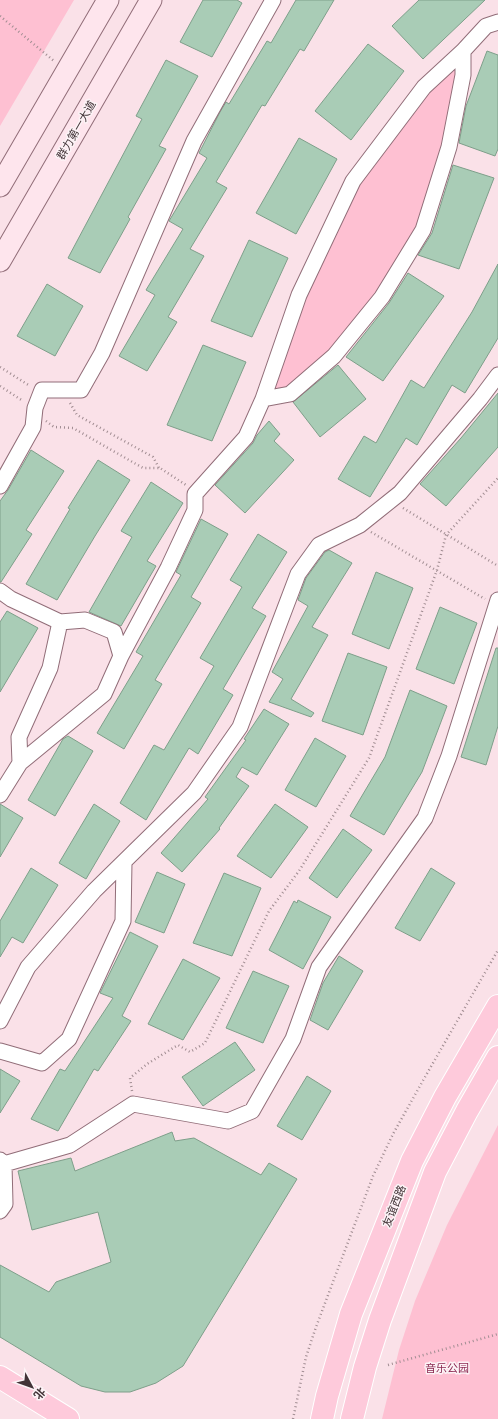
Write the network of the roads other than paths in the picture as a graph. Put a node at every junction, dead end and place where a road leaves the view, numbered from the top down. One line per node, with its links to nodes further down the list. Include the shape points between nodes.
1 (108, 0): 6 (main road)
2 (151, 0): 7 (main road, 群力第一大道)
3 (273, 0): 10 (street, via 194,140 102,354 81,390 42,390 35,408 33,427)
4 (498, 22): 5 (street, via 486,26)
5 (463, 51): 9 (street, via 424,87 353,181 298,295); 9 (street, via 463,75 449,147 423,230 382,297 334,356 290,394)
6 (0, 186)
7 (0, 261)
8 (498, 375): 17 (street, via 400,493 360,525 319,545 298,574 240,727 194,793)
9 (263, 399): 14 (street, via 246,437 195,494 195,510 168,568)
10 (0, 486)
11 (0, 591): 13 (street, via 11,599)
12 (497, 603): 22 (street, via 449,756 425,818 319,967 292,1039 252,1111 228,1121 133,1104 70,1145)
13 (60, 622): 14 (street, via 85,620 114,632); 15 (street, via 50,668 19,737)
14 (121, 656): 15 (street, via 104,694)
15 (20, 763): 16 (street)
16 (0, 795)
17 (124, 862): 19 (street, via 94,891 28,967); 20 (street, via 123,920 69,1039 42,1063)
18 (498, 1006): 26 (main road, 友谊西路, via 445,1097 412,1161 351,1314)
19 (0, 1021)
20 (0, 1051)
21 (498, 1057): 27 (main road, via 435,1172 380,1320)
22 (2, 1162): 23 (street, via 5,1204)
23 (0, 1212)
24 (0, 1377): 25 (main road)
25 (68, 1419)
26 (322, 1419)
27 (352, 1419)

